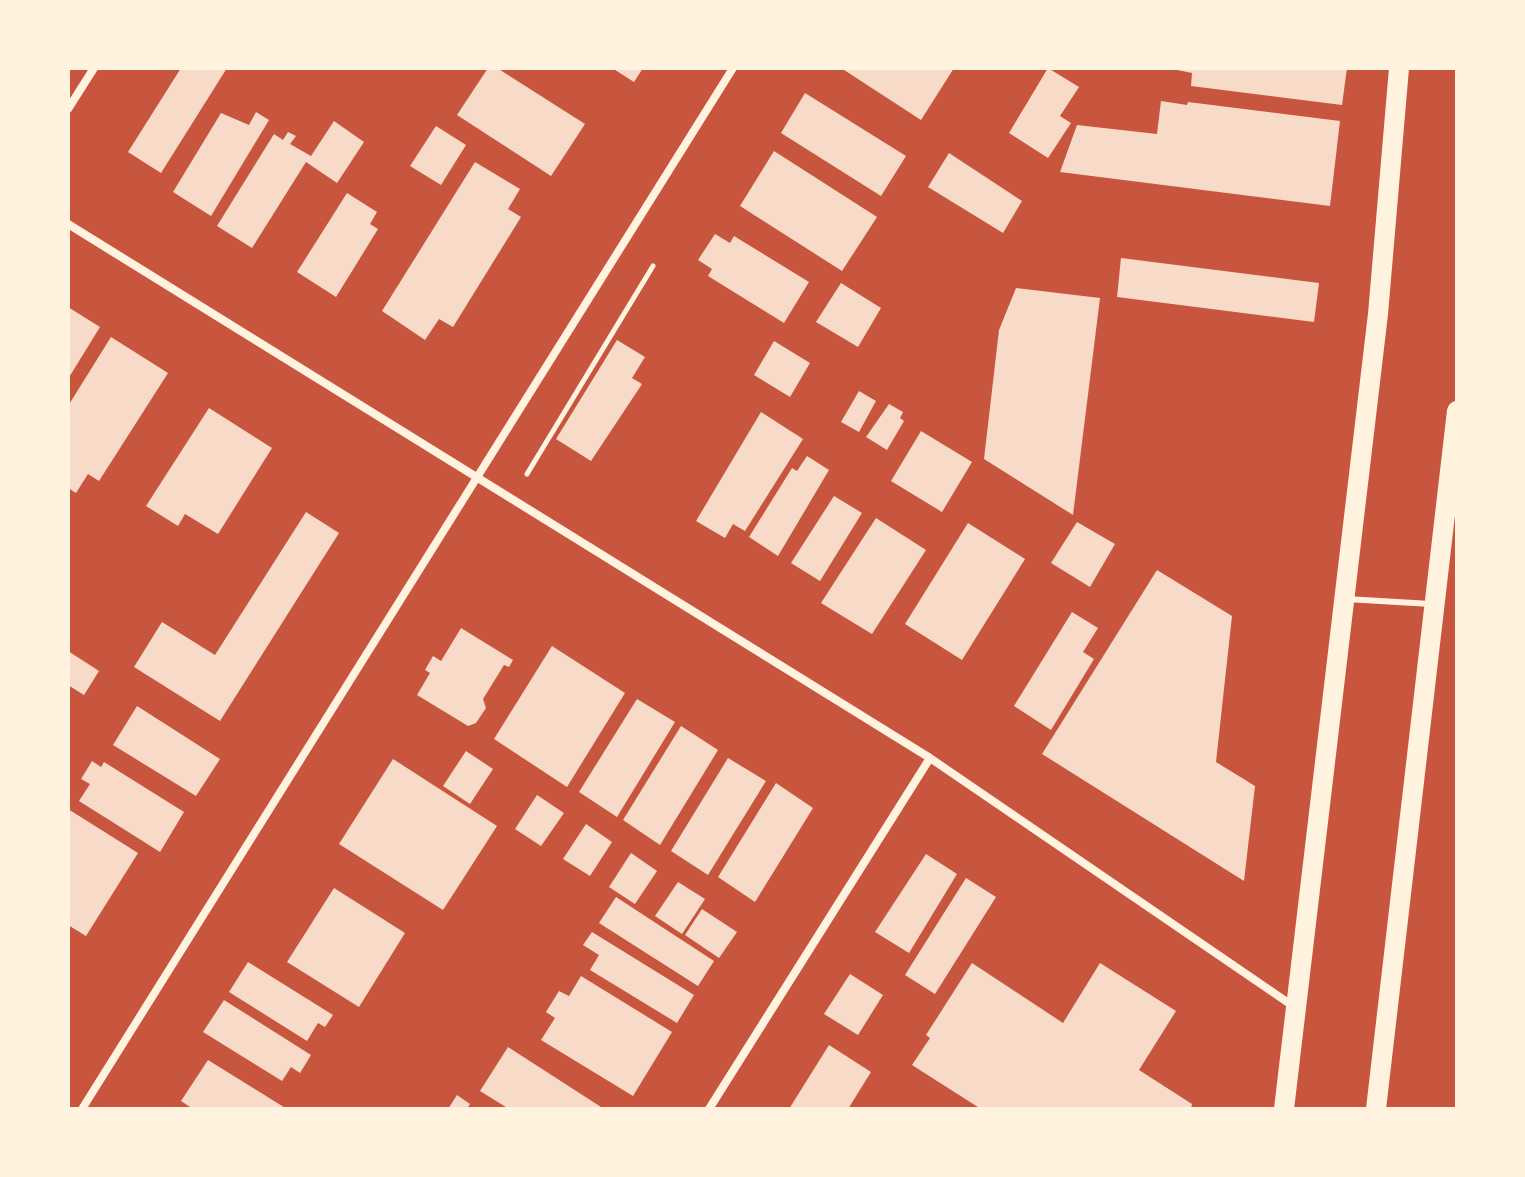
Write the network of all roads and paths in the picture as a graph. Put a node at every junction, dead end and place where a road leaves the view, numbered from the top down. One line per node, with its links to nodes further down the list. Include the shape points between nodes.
1 (94, 68): 4 (street)
2 (733, 68): 9 (street)
3 (1399, 68): 10 (main road)
4 (68, 109)
5 (68, 224): 9 (street)
6 (653, 266): 8 (path)
7 (1457, 411): 11 (main road)
8 (527, 474)
9 (478, 475): 12 (street); 14 (street)
10 (1345, 599): 11 (lane); 13 (main road)
11 (1435, 604): 17 (main road)
12 (930, 758): 13 (street); 15 (street)
13 (1297, 1008): 16 (main road)
14 (82, 1109)
15 (709, 1109)
16 (1284, 1109)
17 (1376, 1109)

